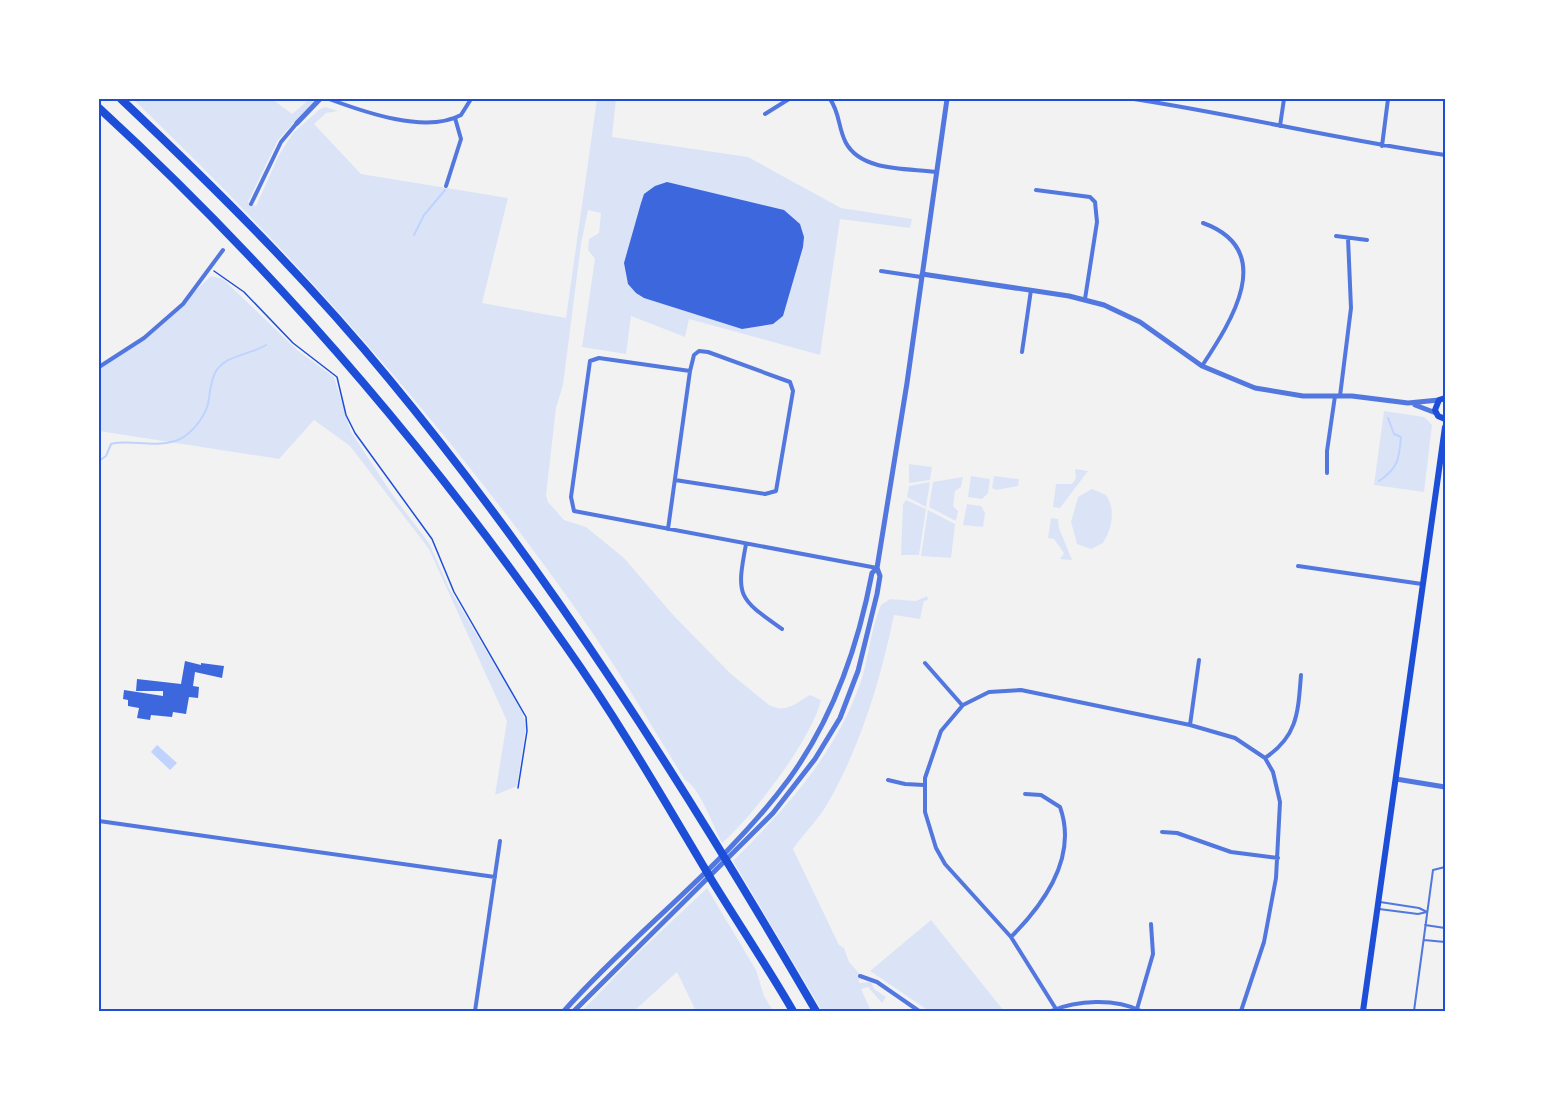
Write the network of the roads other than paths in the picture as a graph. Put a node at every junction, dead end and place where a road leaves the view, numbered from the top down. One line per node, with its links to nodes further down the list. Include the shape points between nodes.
1 (121, 99): 83 (highway, via 219,193 322,302 485,500 637,716)
2 (320, 99): 14 (street)
3 (329, 99): 13 (street, via 391,118)
4 (471, 99): 13 (street, via 465,111)
5 (789, 99): 12 (street)
6 (830, 99): 18 (street, via 839,115 845,141 862,159)
7 (947, 99): 18 (street)
8 (1134, 99): 15 (street)
9 (1284, 99): 15 (street)
10 (1388, 99): 16 (street)
11 (99, 108): 82 (highway, via 259,267 369,390 462,504 560,637 618,725)
12 (765, 114)
13 (455, 118): 19 (street, via 461,139)
14 (297, 123): 21 (street, via 281,142)
15 (1280, 126): 16 (street)
16 (1382, 146): 17 (street)
17 (1445, 155)
18 (937, 172): 28 (street)
19 (446, 186)
20 (1036, 190): 30 (street, via 1090,197 1095,202 1097,222)
21 (251, 204)
22 (1203, 223): 32 (street, via 1229,236 1240,256 1244,275 1233,317)
23 (1336, 236): 24 (street)
24 (1348, 238): 25 (street); 35 (street, via 1351,308)
25 (1367, 240)
26 (223, 250): 33 (street, via 183,304 144,338)
27 (881, 271): 28 (street)
28 (922, 275): 29 (street); 46 (street)
29 (1031, 290): 30 (street); 31 (street)
30 (1085, 299): 32 (street, via 1123,312)
31 (1022, 352)
32 (1202, 366): 35 (street, via 1239,383 1278,393)
33 (99, 367)
34 (690, 371): 42 (street); 42 (street, via 694,355 708,352 790,382 792,391 778,487 770,494); 43 (street, via 599,358 591,361 570,497 578,513)
35 (1338, 396): 37 (street); 41 (street, via 1327,451)
36 (1443, 397): 37 (street); 38 (main road, via 1435,406)
37 (1408, 403): 38 (street)
38 (1440, 416): 40 (main road)
39 (1445, 427): 40 (main road)
40 (1441, 443): 47 (main road)
41 (1327, 473)
42 (675, 480): 43 (street)
43 (668, 530): 44 (street)
44 (746, 544): 46 (street); 48 (street, via 741,590 752,608)
45 (1298, 566): 47 (street)
46 (876, 568): 63 (street, via 857,641 823,723 783,787); 63 (street, via 880,576 865,647 851,693 835,727 795,788)
47 (1422, 584): 55 (main road)
48 (782, 629)
49 (1199, 660): 53 (street)
50 (925, 663): 52 (street)
51 (1301, 675): 54 (street, via 1294,724 1287,739)
52 (963, 705): 53 (street, via 989,692 1021,690); 57 (street, via 937,740)
53 (1190, 725): 54 (street, via 1235,738)
54 (1265, 758): 64 (street, via 1279,788)
55 (1396, 779): 58 (street); 68 (main road)
56 (888, 780): 57 (street)
57 (924, 785): 73 (street, via 925,812 936,848 957,878)
58 (1445, 787)
59 (1025, 794): 73 (street, via 1041,795 1060,807 1064,845 1047,896)
60 (99, 821): 66 (street)
61 (1162, 832): 64 (street, via 1177,833 1231,852)
62 (500, 841): 66 (street)
63 (730, 851): 67 (street)
64 (1278, 858): 85 (street, via 1271,917)
65 (1445, 867): 69 (lane, via 1433,870)
66 (495, 877): 79 (street)
67 (700, 881): 80 (street, via 602,970); 81 (street)
68 (1377, 905): 69 (lane); 69 (lane, via 1418,914); 86 (main road)
69 (1427, 912): 71 (lane)
70 (1151, 924): 78 (street, via 1153,954)
71 (1425, 925): 72 (lane); 74 (lane)
72 (1445, 928)
73 (1011, 937): 77 (street)
74 (1424, 940): 75 (lane); 87 (lane)
75 (1445, 942)
76 (860, 976): 84 (street, via 877,982)
77 (1053, 1010): 78 (street, via 1095,1003)
78 (1139, 1010)
79 (475, 1011)
80 (564, 1011)
81 (574, 1011)
82 (793, 1011)
83 (816, 1011)
84 (919, 1011)
85 (1241, 1011)
86 (1363, 1011)
87 (1414, 1011)

